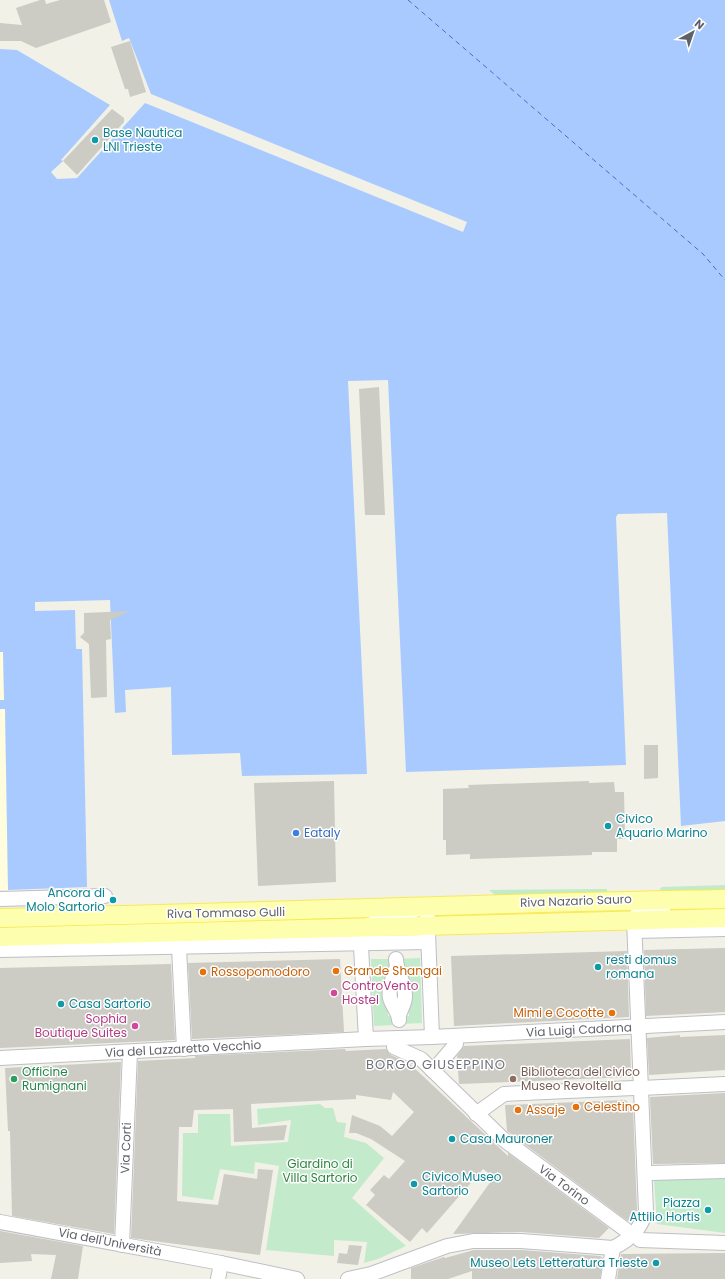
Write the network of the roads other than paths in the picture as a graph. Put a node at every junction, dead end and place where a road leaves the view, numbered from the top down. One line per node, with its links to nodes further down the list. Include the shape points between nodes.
1 (105, 896): 2 (street)
2 (0, 899)
3 (725, 899): 4 (main road, Riva Nazario Sauro)
4 (427, 906): 6 (main road, Riva Tommaso Gulli); 10 (street); 11 (street)
5 (725, 906): 8 (street, Riva Nazario Sauro, via 645,909 639,911)
6 (0, 918)
7 (725, 918): 8 (main road, Riva Nazario Sauro)
8 (634, 926): 9 (street, Riva Nazario Sauro); 10 (main road, Riva Nazario Sauro); 19 (street)
9 (725, 929)
10 (428, 934): 11 (main road, Riva Nazario Sauro); 20 (street)
11 (360, 936): 13 (main road, Riva Tommaso Gulli); 14 (street); 21 (street)
12 (0, 937): 13 (main road, Riva Tommaso Gulli)
13 (29, 943): 14 (street); 15 (street)
14 (179, 948): 24 (street)
15 (0, 950)
16 (396, 964): 17 (street, via 405,990)
17 (399, 1020)
18 (725, 1022): 19 (street, Via Luigi Cadorna)
19 (638, 1027): 20 (street, Via Luigi Cadorna); 29 (street)
20 (432, 1037): 21 (street, Via Luigi Cadorna)
21 (366, 1039): 24 (street, Via del Lazzaretto Vecchio)
22 (456, 1044): 27 (street)
23 (398, 1047): 27 (street, Via Torino, via 421,1059)
24 (184, 1050): 25 (street, Via del Lazzaretto Vecchio)
25 (130, 1052): 26 (street, Via del Lazzaretto Vecchio); 37 (street, Via Corti)
26 (0, 1058)
27 (433, 1071): 30 (street, Via Torino)
28 (725, 1084): 29 (street)
29 (637, 1088): 30 (street, via 504,1094); 32 (street)
30 (476, 1114): 34 (street, Via Torino, via 503,1139)
31 (725, 1171): 32 (street)
32 (648, 1174): 38 (street, via 643,1220 634,1236)
33 (0, 1222): 37 (street, Via dell'Università)
34 (626, 1230)
35 (640, 1240): 36 (street)
36 (725, 1243)
37 (122, 1245): 39 (street, Via dell'Università)
38 (613, 1248): 42 (street, via 521,1241 473,1241 447,1246 372,1274); 43 (street)
39 (221, 1263): 40 (street); 41 (street, Via dell'Università)
40 (218, 1279)
41 (297, 1279)
42 (348, 1279)
43 (608, 1279)

